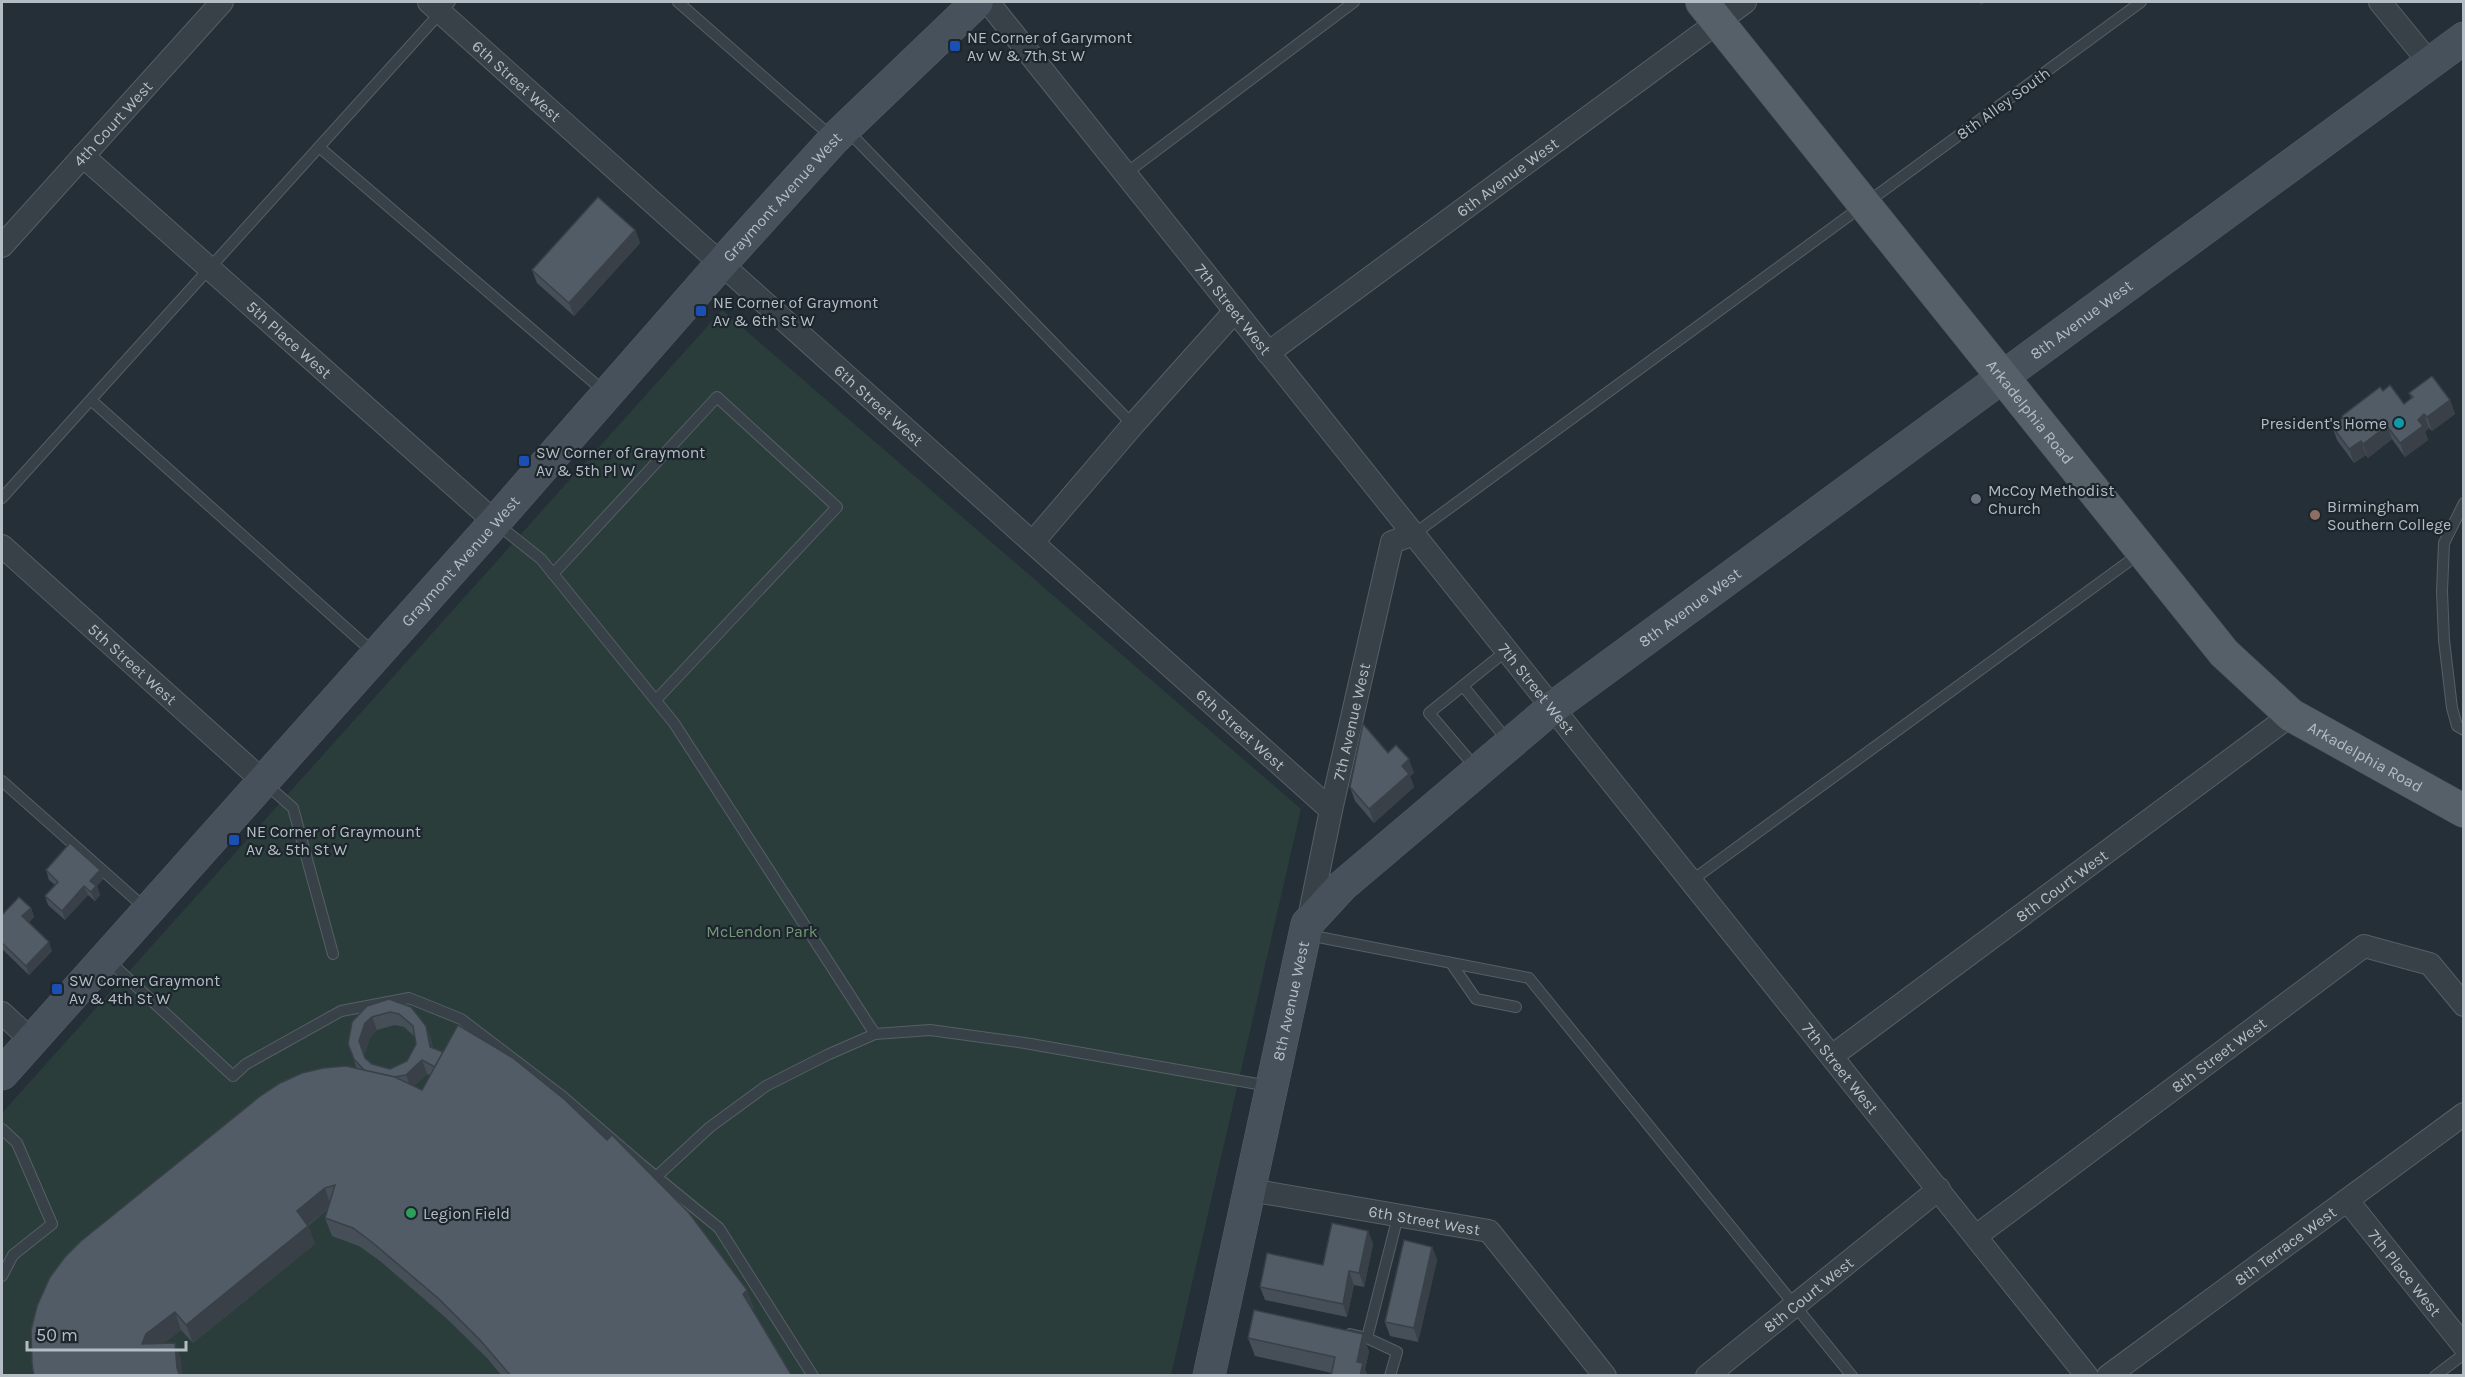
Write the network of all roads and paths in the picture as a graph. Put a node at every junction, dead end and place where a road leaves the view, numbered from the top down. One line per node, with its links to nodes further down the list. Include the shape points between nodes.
1 (222, 2): 15 (street, 4th Court West)
2 (678, 2): 13 (lane)
3 (977, 2): 13 (main road, Graymont Avenue West)
4 (988, 2): 16 (street, 7th Street West)
5 (1354, 2): 16 (lane)
6 (1745, 2): 10 (street, 6th Avenue West)
7 (2141, 2): 17 (lane, 8th Alley South)
8 (2380, 2): 12 (street)
9 (440, 5): 14 (lane); 19 (street, 6th Street West)
10 (1710, 11): 17 (main road, Arkadelphia Road); 22 (street, 6th Avenue West)
11 (2463, 38): 12 (main road, 8th Avenue West)
12 (2429, 62): 23 (main road, 8th Avenue West)
13 (840, 134): 19 (main road, Graymont Avenue West); 26 (lane)
14 (319, 147): 20 (lane); 24 (lane)
15 (83, 156): 18 (street, 4th Court West); 20 (street, 5th Place West)
16 (1125, 174): 21 (street, 7th Street West)
17 (1864, 204): 23 (main road, Arkadelphia Road); 30 (lane, 8th Alley South)
18 (2, 246)
19 (721, 264): 24 (main road, Graymont Avenue West); 31 (street, 6th Street West)
20 (209, 268): 25 (lane); 29 (street, 5th Place West)
21 (1235, 312): 22 (street, 7th Street West); 26 (street)
22 (1268, 353): 30 (street, 7th Street West)
23 (2002, 378): 33 (main road, Arkadelphia Road); 39 (main road, 8th Avenue West)
24 (607, 393): 29 (main road, Graymont Avenue West)
25 (91, 400): 27 (lane); 36 (lane)
26 (1133, 425): 31 (street)
27 (2, 498)
28 (2463, 503): 41 (lane, via 2444,543 2442,591 2452,708 2457,726)
29 (495, 522): 34 (lane, via 541,559); 36 (main road, Graymont Avenue West)
30 (1414, 534): 35 (street, 7th Street West); 46 (street, 7th Avenue West, via 1392,542)
31 (1033, 542): 46 (street, 6th Street West)
32 (2, 546): 45 (street, 5th Street West)
33 (2142, 552): 40 (main road, Arkadelphia Road, via 2224,653); 48 (lane)
34 (553, 574): 38 (lane); 38 (lane, via 717,397 837,507)
35 (1506, 651): 37 (lane); 39 (street, 7th Street West)
36 (376, 655): 45 (main road, Graymont Avenue West)
37 (1463, 686): 42 (lane); 43 (lane, via 1430,713)
38 (656, 700): 57 (lane)
39 (1552, 708): 42 (main road, 8th Avenue West); 48 (street, 7th Street West)
40 (2291, 715): 47 (main road, Arkadelphia Road); 59 (street, 8th Court West)
41 (2463, 730)
42 (1510, 743): 43 (main road, 8th Avenue West)
43 (1478, 771): 50 (main road, 8th Avenue West, via 1342,886)
44 (2, 781): 49 (lane)
45 (263, 781): 49 (main road, Graymont Avenue West); 51 (lane, via 292,808)
46 (1331, 810): 50 (street, 7th Avenue West)
47 (2463, 811)
48 (1691, 880): 59 (street, 7th Street West)
49 (147, 910): 52 (main road, Graymont Avenue West)
50 (1306, 929): 53 (lane); 61 (main road, 8th Avenue West)
51 (333, 954)
52 (105, 957): 58 (main road, Graymont Avenue West); 64 (lane, via 232,1076 246,1064 341,1011 409,998 461,1019 562,1096)
53 (1451, 963): 55 (lane, via 1476,999); 71 (lane, via 1529,978)
54 (2463, 1005): 69 (street, 8th Street West, via 2430,964 2364,946)
55 (1516, 1007)
56 (2, 1013): 58 (street)
57 (875, 1034): 61 (lane, via 930,1030); 64 (lane, via 766,1086 710,1127)
58 (32, 1040): 60 (main road, Graymont Avenue West)
59 (1832, 1056): 65 (street, 7th Street West)
60 (2, 1074)
61 (1272, 1087): 66 (main road, 8th Avenue West)
62 (2463, 1114): 67 (street, 8th Terrace West)
63 (2, 1129): 70 (lane, via 17,1143 52,1224 13,1255)
64 (656, 1177): 76 (lane, via 719,1228)
65 (1939, 1189): 69 (street, 7th Street West); 71 (street, 8th Court West)
66 (1250, 1190): 68 (street, 6th Street West); 77 (main road, 8th Avenue West)
67 (2347, 1200): 74 (street, 7th Place West); 83 (street, 8th Terrace West)
68 (1398, 1216): 73 (lane); 79 (street, 6th Street West, via 1489,1231)
69 (1976, 1236): 82 (street, 7th Street West)
70 (2, 1276)
71 (1796, 1305): 80 (street, 8th Court West); 81 (lane)
72 (1343, 1333): 73 (lane)
73 (1366, 1338): 78 (lane, via 1397,1352)
74 (2463, 1346)
75 (2463, 1354): 84 (lane)
76 (813, 1376)
77 (1209, 1376)
78 (1390, 1376)
79 (1605, 1376)
80 (1707, 1376)
81 (1852, 1376)
82 (2087, 1376)
83 (2108, 1376)
84 (2435, 1376)

